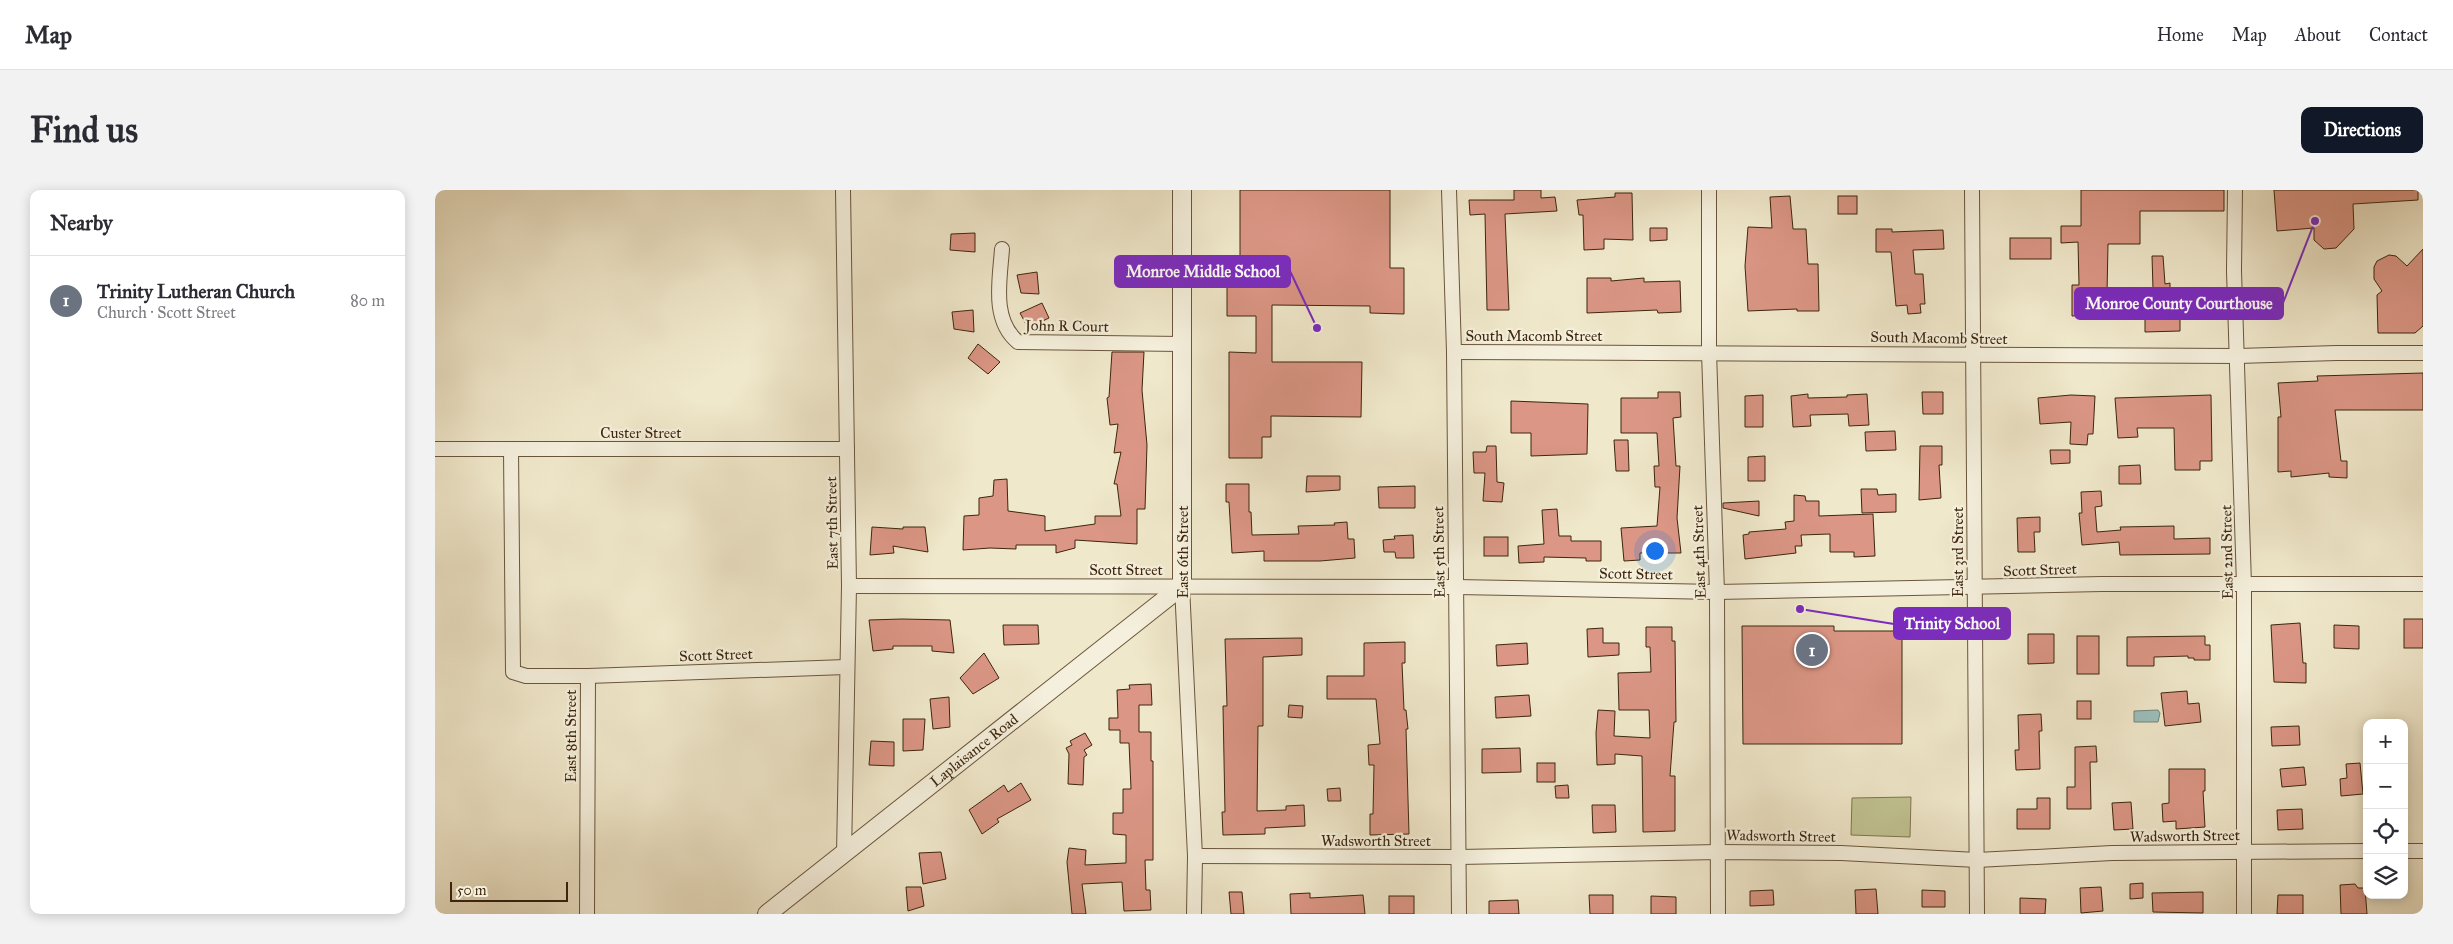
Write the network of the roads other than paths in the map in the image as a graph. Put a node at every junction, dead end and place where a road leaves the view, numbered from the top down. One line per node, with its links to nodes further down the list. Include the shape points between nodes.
1 (843, 190): 15 (street, East 7th Street)
2 (1182, 190): 8 (street, East 6th Street)
3 (1449, 190): 9 (street, East 5th Street)
4 (1709, 190): 10 (street, East 4th Street)
5 (1972, 190): 12 (street, East 3rd Street)
6 (2235, 190): 13 (street, East 2nd Street)
7 (1002, 249): 8 (street, John R Court, via 1001,318 1018,342)
8 (1183, 344): 20 (street, East 6th Street)
9 (1454, 352): 10 (street, South Macomb Street); 21 (street, East 5th Street)
10 (1709, 352): 12 (street, South Macomb Street); 23 (street, East 4th Street)
11 (2423, 353): 13 (street, South Macomb Street)
12 (1973, 355): 13 (street, South Macomb Street); 22 (street, East 3rd Street)
13 (2238, 356): 18 (street, East 2nd Street)
14 (511, 449): 15 (street, Custer Street); 16 (street, Custer Street); 25 (street, East 8th Street, via 513,672 526,676)
15 (847, 449): 19 (street, East 7th Street)
16 (435, 450)
17 (2423, 584): 18 (street, Scott Street)
18 (2244, 585): 22 (street, Scott Street, via 2102,584); 26 (street, East 2nd Street)
19 (849, 586): 20 (street, Scott Street); 24 (street, East 7th Street)
20 (1182, 586): 21 (street, Scott Street); 31 (street, Laplaisance Road); 32 (street, East 6th Street)
21 (1456, 587): 23 (street, Scott Street); 33 (street, East 5th Street)
22 (1974, 588): 23 (street, Scott Street); 34 (street, East 3rd Street)
23 (1717, 592): 30 (street, East 4th Street)
24 (846, 667): 25 (street, Scott Street); 31 (street, East 7th Street)
25 (588, 676): 35 (street, East 8th Street)
26 (2243, 851): 27 (street, Wadsworth Street); 34 (street, Wadsworth Street); 41 (street, East 2nd Street)
27 (2363, 851)
28 (2408, 851): 29 (street)
29 (2423, 851)
30 (1719, 852): 33 (street, Wadsworth Street); 34 (street, Wadsworth Street); 39 (street, East 4th Street)
31 (844, 855): 36 (street, Laplaisance Road)
32 (1195, 856): 33 (street, Wadsworth Street); 37 (street, East 6th Street)
33 (1459, 857): 38 (street, East 5th Street)
34 (1977, 860): 40 (street, East 3rd Street)
35 (587, 914)
36 (767, 914)
37 (1194, 914)
38 (1459, 914)
39 (1719, 914)
40 (1977, 914)
41 (2243, 914)

